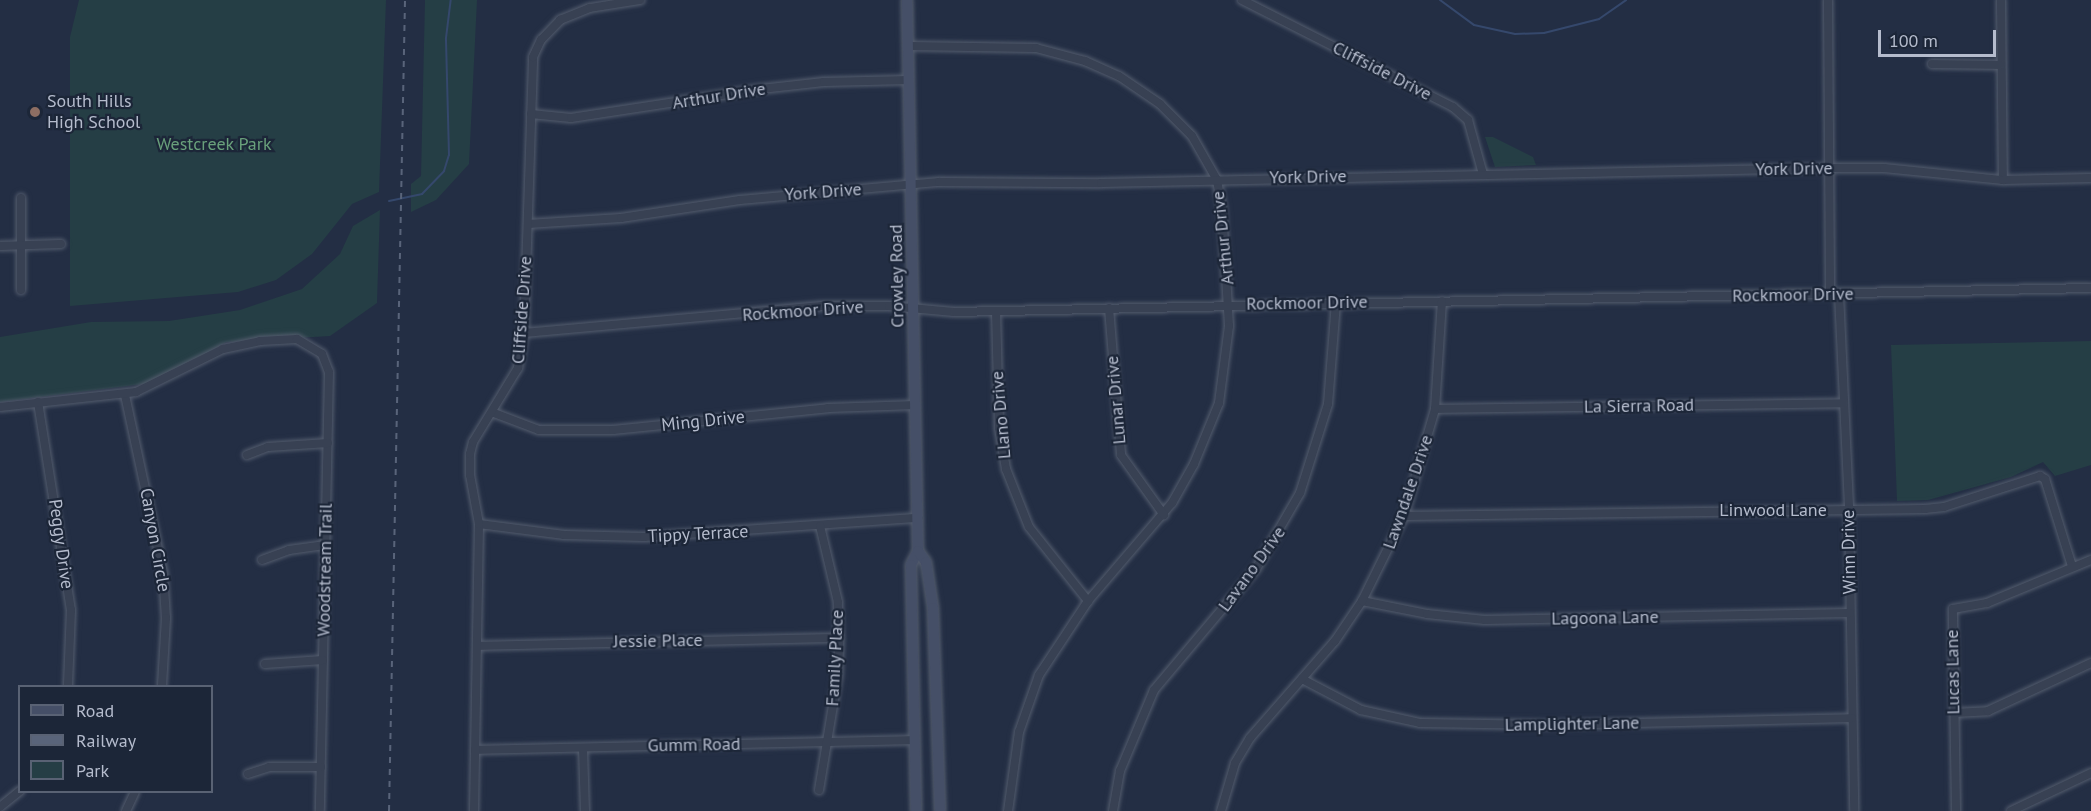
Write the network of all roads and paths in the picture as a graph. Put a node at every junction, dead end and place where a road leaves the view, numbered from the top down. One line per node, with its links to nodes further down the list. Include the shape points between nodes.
1 (640, 0): 10 (street, Cliffside Drive, via 577,11 550,28 533,57)
2 (907, 0): 6 (main road, Crowley Road)
3 (1242, 0): 12 (street, Cliffside Drive, via 1453,107 1468,120)
4 (1828, 0): 11 (street, Winn Drive)
5 (2001, 0): 8 (street)
6 (908, 46): 9 (main road, Crowley Road); 14 (street, Arthur Drive, via 1028,47 1100,67 1143,92 1173,116 1192,136)
7 (1932, 64): 8 (street)
8 (2001, 65): 15 (street)
9 (909, 80): 10 (street, Arthur Drive, via 782,86 571,118); 16 (main road, Crowley Road)
10 (531, 114): 18 (street, Cliffside Drive)
11 (1831, 168): 12 (street, York Drive); 15 (street, York Drive, via 1884,168); 24 (street, Winn Drive)
12 (1483, 174): 14 (street, York Drive)
13 (2091, 178): 15 (street, York Drive)
14 (1216, 180): 16 (street, York Drive, via 939,182); 27 (street, Arthur Drive, via 1222,208)
15 (2003, 180)
16 (912, 186): 18 (street, York Drive, via 789,194 621,218); 29 (main road, Crowley Road)
17 (21, 198): 21 (street)
18 (528, 224): 31 (street, Cliffside Drive)
19 (61, 244): 21 (street)
20 (0, 246): 21 (street)
21 (21, 246): 23 (street)
22 (2091, 288): 24 (street, Rockmoor Drive)
23 (21, 290)
24 (1835, 294): 25 (street, Rockmoor Drive); 34 (street, Winn Drive)
25 (1442, 301): 26 (street, Rockmoor Drive); 37 (street, Lawndale Drive)
26 (1336, 303): 27 (street, Rockmoor Drive); 83 (street, Lavano Drive, via 1328,404 1300,493 1256,569 1154,690 1120,771)
27 (1229, 305): 28 (street, Rockmoor Drive); 42 (street, Arthur Drive, via 1227,362 1219,403 1194,464)
28 (1109, 308): 30 (street, Rockmoor Drive); 42 (street, Lunar Drive, via 1121,455)
29 (914, 309): 30 (street, Rockmoor Drive); 31 (street, Rockmoor Drive, via 822,306); 35 (main road, Crowley Road)
30 (996, 311): 52 (street, Llano Drive, via 999,428 1006,469 1029,527)
31 (524, 333): 38 (street, Cliffside Drive, via 516,377)
32 (125, 395): 33 (street); 39 (street, Woodstream Trail, via 231,347 278,339 303,341 322,354 329,372); 62 (street, Canyon Circle, via 163,572 166,618)
33 (38, 402): 36 (street); 61 (street, Peggy Drive, via 70,610)
34 (1844, 403): 37 (street, La Sierra Road); 41 (street, Winn Drive)
35 (916, 405): 38 (street, Ming Drive, via 828,408 601,430 539,429); 44 (main road, Crowley Road)
36 (0, 407)
37 (1435, 409): 43 (street, Lawndale Drive)
38 (494, 413): 45 (street, Cliffside Drive, via 473,442 470,454)
39 (328, 443): 40 (street, via 268,447); 47 (street, Woodstream Trail)
40 (247, 455)
41 (1849, 510): 43 (street, Linwood Lane); 51 (street, Linwood Lane, via 1944,507 2040,476 2045,479); 54 (street, Winn Drive)
42 (1164, 515): 52 (street, Arthur Drive)
43 (1404, 516): 53 (street, Lawndale Drive)
44 (918, 518): 46 (street, Tippy Terrace); 48 (main road, Crowley Road)
45 (478, 524): 46 (street, Tippy Terrace, via 595,537 733,534); 56 (street, Cliffside Drive)
46 (820, 526): 55 (street, Family Place, via 838,602)
47 (326, 545): 49 (street, via 289,550); 57 (street, Woodstream Trail)
48 (918, 551): 65 (main road, Crowley Road, via 911,565); 81 (main road, Crowley Road, via 926,562 933,608)
49 (262, 560)
50 (2091, 560): 51 (street, Lucas Lane)
51 (2072, 566): 63 (street, Lucas Lane, via 1987,603 1953,609)
52 (1088, 601): 82 (street, Arthur Drive, via 1062,636 1030,696 1012,764)
53 (1362, 601): 54 (street, Lagoona Lane, via 1485,620); 60 (street, Lawndale Drive)
54 (1850, 613): 64 (street, Winn Drive)
55 (839, 638): 56 (street, Jessie Place); 66 (street, Family Place)
56 (477, 646): 68 (street, Cliffside Drive)
57 (323, 660): 59 (street); 69 (street, Woodstream Trail)
58 (2091, 663): 63 (street, via 1988,711)
59 (265, 664)
60 (1302, 679): 64 (street, Lamplighter Lane, via 1361,710 1420,723 1549,725); 84 (street, Lawndale Drive, via 1250,738 1231,773)
61 (68, 685)
62 (162, 685)
63 (1954, 713): 86 (street, Lucas Lane)
64 (1852, 718): 85 (street, Winn Drive)
65 (914, 740): 66 (street, Gumm Road); 80 (main road, Crowley Road)
66 (828, 742): 67 (street, Gumm Road); 72 (street, Family Place)
67 (584, 748): 68 (street, Gumm Road); 79 (street)
68 (475, 750): 78 (street, Cliffside Drive)
69 (321, 766): 71 (street, via 269,766); 77 (street, Woodstream Trail)
70 (2091, 772): 87 (street)
71 (248, 774)
72 (819, 790)
73 (18, 793): 75 (street)
74 (135, 793): 76 (street)
75 (0, 807)
76 (126, 811)
77 (320, 811)
78 (474, 811)
79 (585, 811)
80 (916, 811)
81 (940, 811)
82 (1008, 811)
83 (1113, 811)
84 (1221, 811)
85 (1854, 811)
86 (1956, 811)
87 (2011, 811)

